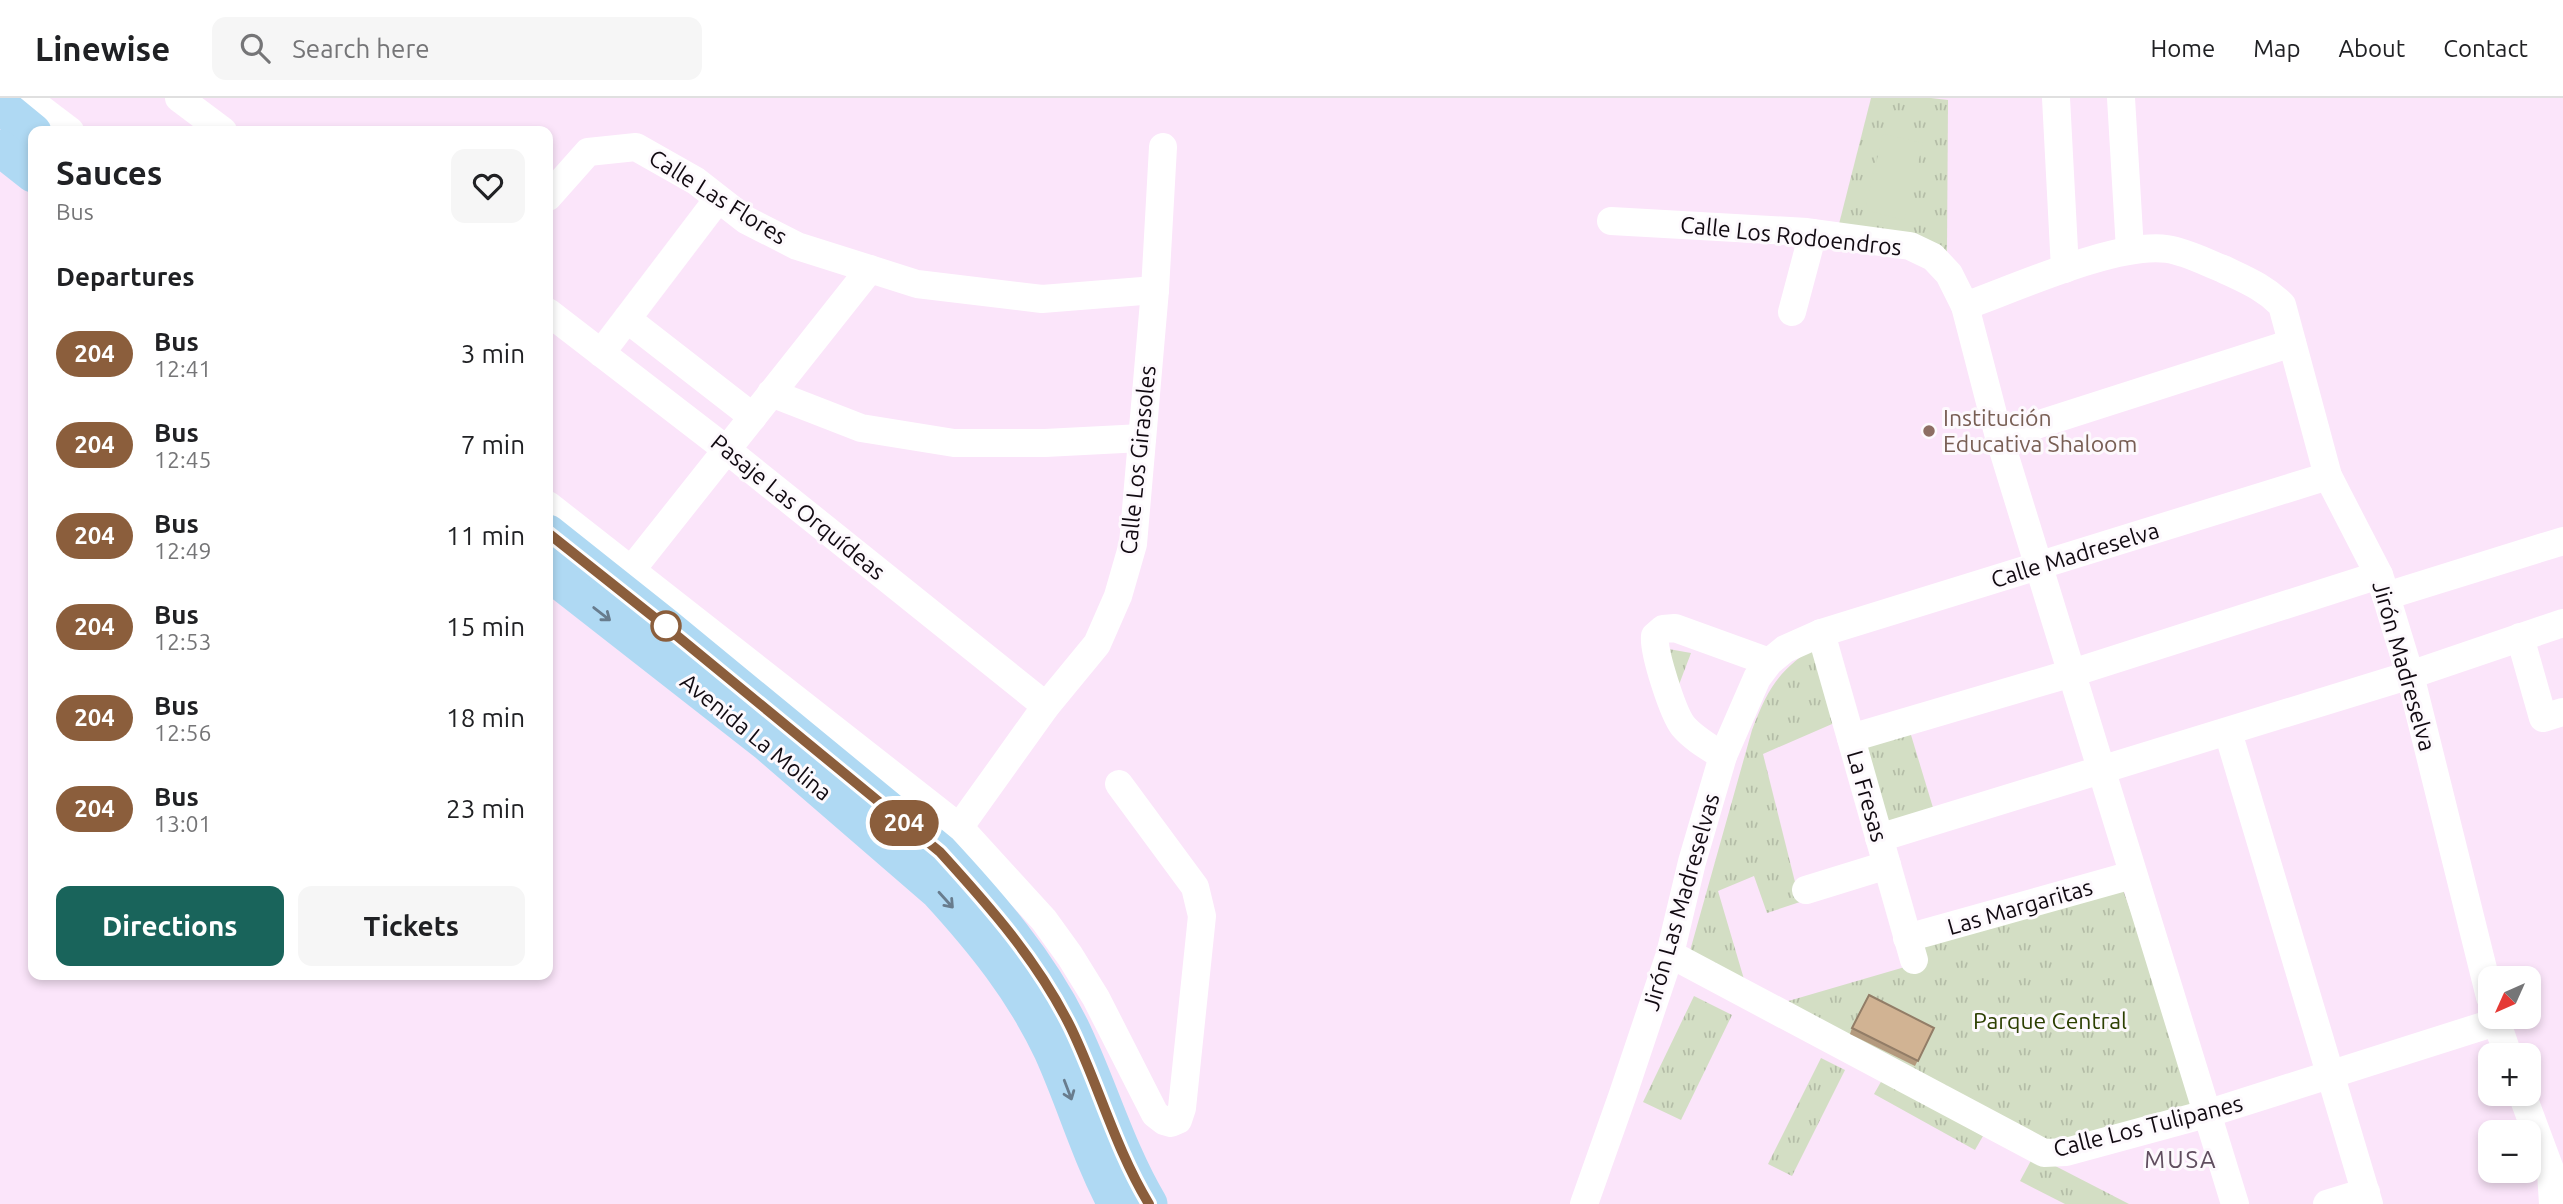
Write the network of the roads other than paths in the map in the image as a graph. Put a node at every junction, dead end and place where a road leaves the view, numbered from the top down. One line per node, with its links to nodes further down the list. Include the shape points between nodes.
1 (179, 98): 6 (street)
2 (2056, 98): 15 (street)
3 (2121, 98): 13 (street)
4 (15, 119): 5 (street); 8 (main road)
5 (47, 126)
6 (216, 126)
7 (1163, 147): 16 (street, Calle Los Girasoles)
8 (28, 159)
9 (553, 191): 10 (street, Calle Las Flores, via 588,152 636,147)
10 (718, 199): 14 (street, Calle Las Flores, via 746,220 797,246); 20 (street)
11 (1611, 220): 12 (street, Calle Los Rodoendros)
12 (1813, 233): 17 (street, Calle Los Rodoendros, via 1910,246 1933,257 1949,274); 18 (street)
13 (2130, 250): 15 (street, Jirón Madreselva); 21 (street, Jirón Madreselva, via 2166,249 2191,255 2267,290 2282,305)
14 (870, 269): 16 (street, Calle Las Flores, via 917,284 1042,299); 23 (street)
15 (2065, 270): 17 (street, Jirón Madreselva)
16 (1156, 290): 26 (street, Calle Los Girasoles)
17 (1965, 306): 25 (street, Calle Los Rodoendros)
18 (1792, 312)
19 (553, 316): 22 (street, Pasaje Las Orquídeas)
20 (627, 319): 22 (street); 24 (street)
21 (2292, 343): 25 (street); 28 (street, Jirón Madreselva)
22 (601, 353): 27 (street, Pasaje Las Orquídeas)
23 (771, 393): 24 (street); 26 (street, via 861,428 954,443)
24 (753, 417): 27 (street)
25 (1998, 437): 32 (street, Calle Los Rodoendros)
26 (1142, 438): 42 (street, Calle Los Girasoles, via 1133,544 1118,596 1097,644)
27 (727, 450): 34 (street); 42 (street, Pasaje Las Orquídeas)
28 (2328, 476): 32 (street, Calle Madreselva); 35 (street, Jirón Madreselva)
29 (553, 510): 34 (street)
30 (553, 536): 34 (main road, Avenida La Molina)
31 (2563, 541): 35 (street)
32 (2039, 566): 37 (street, Calle Madreselva); 40 (street, Calle Los Rodoendros)
33 (553, 576): 50 (main road, Avenida La Molina, one-way to 50, via 768,744)
34 (625, 579): 50 (main road, Avenida La Molina)
35 (2383, 586): 40 (street); 41 (street, Jirón Madreselva)
36 (2563, 623): 38 (street)
37 (1821, 633): 39 (street, Jirón Las Madreselvas, via 1785,649); 45 (street, La Fresas)
38 (2520, 637): 41 (street); 43 (street, via 2543,718)
39 (1769, 662): 46 (street, Jirón Las Madreselvas, via 1757,678); 46 (street, via 1675,628 1668,627 1656,636 1675,712 1693,736)
40 (2072, 673): 45 (street); 47 (street, Calle Los Rodoendros)
41 (2410, 675): 44 (street); 56 (street, Jirón Madreselva)
42 (1046, 706): 50 (street, Calle Los Girasoles)
43 (2563, 712)
44 (2228, 732): 47 (street); 58 (street)
45 (1851, 738): 49 (street, La Fresas)
46 (1723, 756): 55 (street, Jirón Las Madreselvas)
47 (2102, 770): 49 (street); 52 (street, Calle Los Rodoendros)
48 (1119, 784): 50 (street, via 1195,887 1202,916 1182,1108 1178,1120 1171,1123 1155,1114 1096,998 1044,920)
49 (1879, 838): 51 (street, La Fresas)
50 (938, 850): 62 (main road, Avenida La Molina, one-way to 62, via 938,891 1026,1002 1053,1054); 63 (main road, Avenida La Molina, via 1003,922 1056,1001 1086,1061 1121,1152)
51 (1887, 865): 53 (street); 54 (street, La Fresas)
52 (2132, 876): 54 (street, Las Margaritas); 60 (street, Calle Los Rodoendros)
53 (1806, 890)
54 (1910, 949)
55 (1670, 954): 60 (street, Calle Los Tulipanes, via 2043,1153 2066,1152); 64 (street, Jirón Las Madreselvas)
56 (2483, 966)
57 (2478, 1018): 58 (street, Calle Los Tulipanes)
58 (2329, 1075): 60 (street, Calle Los Tulipanes); 61 (street)
59 (2526, 1106): 67 (street, via 2551,1172)
60 (2206, 1114): 65 (street, Calle Los Rodoendros)
61 (2368, 1198): 66 (street)
62 (1116, 1204)
63 (1149, 1204)
64 (1584, 1204)
65 (2235, 1204)
66 (2327, 1204)
67 (2553, 1204)

